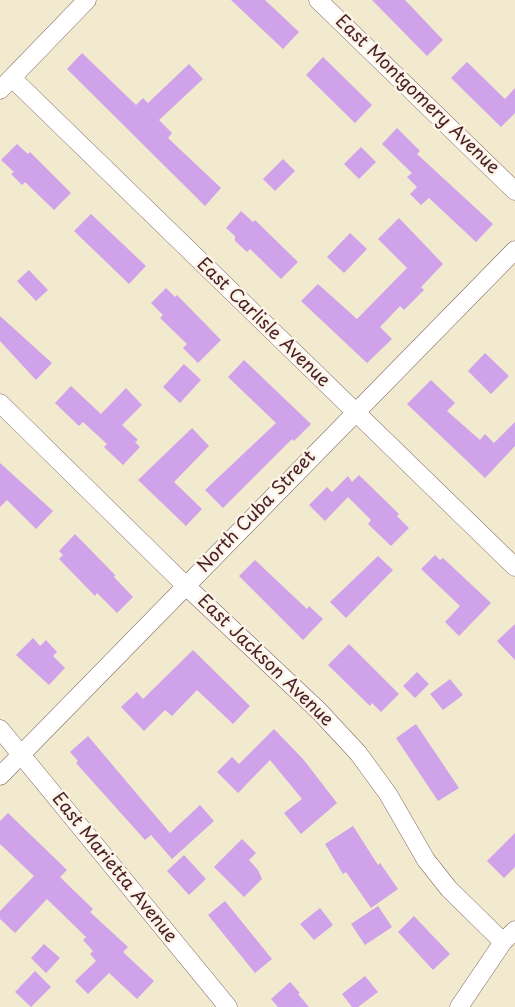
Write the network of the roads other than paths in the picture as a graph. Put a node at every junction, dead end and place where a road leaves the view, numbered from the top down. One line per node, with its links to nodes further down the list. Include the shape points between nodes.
1 (87, 0): 3 (street)
2 (318, 0): 4 (street, East Montgomery Avenue)
3 (6, 84): 7 (street, East Carlisle Avenue)
4 (515, 190)
5 (515, 250): 7 (street, North Cuba Street)
6 (0, 403): 9 (street, East Jackson Avenue)
7 (355, 412): 8 (street, East Carlisle Avenue); 9 (street, North Cuba Street)
8 (515, 567)
9 (186, 586): 11 (street, North Cuba Street); 13 (street, East Jackson Avenue, via 319,711 358,753 388,794 426,860 449,889)
10 (0, 729): 11 (street, East Marietta Avenue)
11 (21, 755): 12 (street, North Cuba Street); 14 (street, East Marietta Avenue)
12 (0, 776)
13 (509, 936): 15 (street)
14 (228, 1007)
15 (459, 1007)

